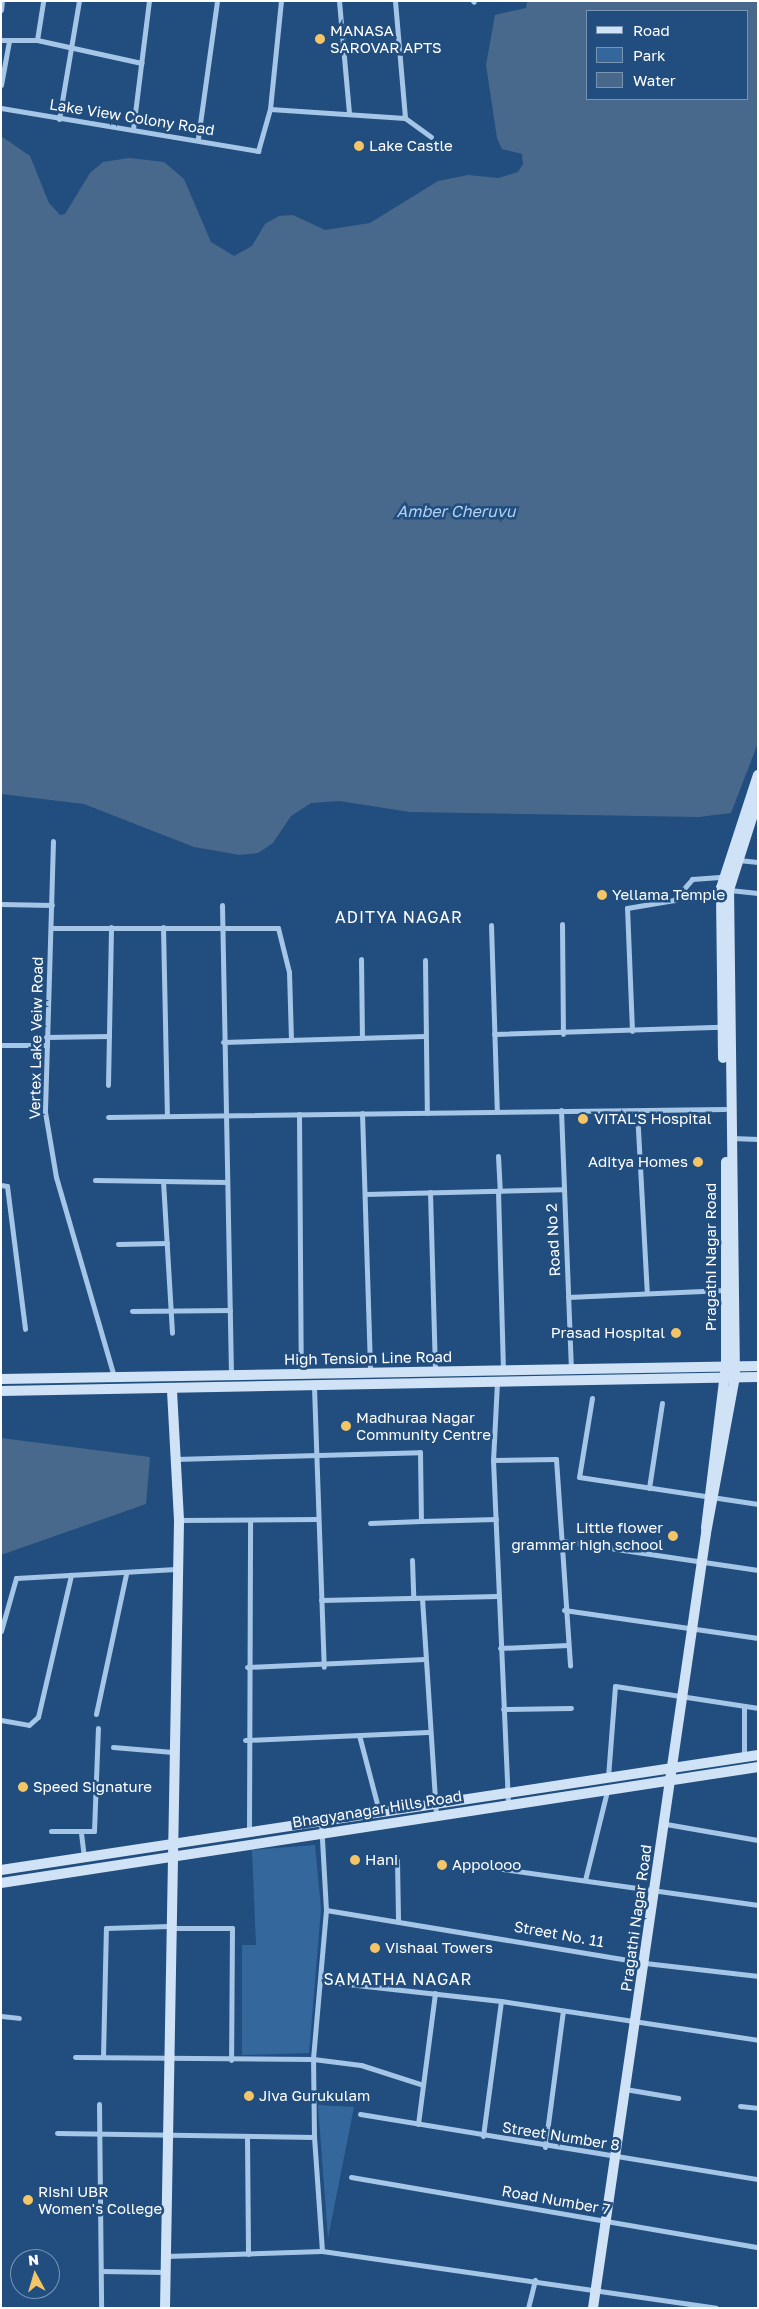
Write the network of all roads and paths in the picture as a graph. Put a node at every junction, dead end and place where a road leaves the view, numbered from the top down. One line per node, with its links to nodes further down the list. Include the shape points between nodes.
1 (2, 1): 9 (street)
2 (43, 1): 11 (street)
3 (79, 1): 13 (street)
4 (148, 1): 14 (street)
5 (216, 1): 23 (street)
6 (281, 1): 17 (street)
7 (339, 1): 18 (street)
8 (395, 1): 19 (street)
9 (1, 10)
10 (1, 40): 12 (street)
11 (37, 40): 12 (street); 13 (street)
12 (9, 41): 15 (street)
13 (73, 49): 14 (street); 20 (street)
14 (142, 63): 21 (street)
15 (1, 85)
16 (1, 108): 20 (street, Lake View Colony Road)
17 (270, 109): 18 (street); 23 (street, Lake View Colony Road, via 258,151)
18 (349, 112): 19 (street)
19 (405, 118): 22 (street)
20 (59, 119): 21 (street, Lake View Colony Road)
21 (133, 129): 23 (street, Lake View Colony Road)
22 (431, 137)
23 (198, 138)
24 (758, 775): 29 (main road, Pragathi Nagar Road)
25 (758, 799): 27 (main road)
26 (53, 841): 33 (street, Vertex Lake Veiw Road)
27 (736, 859): 28 (street); 30 (main road)
28 (758, 862)
29 (723, 877): 43 (main road, Pragathi Nagar Road); 45 (street, via 692,879 674,900 627,908)
30 (729, 890): 31 (street); 43 (main road)
31 (758, 893)
32 (1, 904): 33 (street)
33 (52, 905): 40 (street, Vertex Lake Veiw Road)
34 (222, 905): 39 (street)
35 (562, 924): 47 (street)
36 (491, 925): 46 (street)
37 (110, 927): 38 (street); 40 (street); 48 (street)
38 (163, 927): 39 (street); 65 (street)
39 (221, 927): 52 (street, via 282,932); 53 (street)
40 (51, 928): 50 (street, Vertex Lake Veiw Road)
41 (361, 959): 51 (street)
42 (425, 960): 49 (street)
43 (723, 968): 44 (main road, Pragathi Nagar Road); 67 (main road, Pragathi Nagar Road)
44 (722, 1027): 45 (street); 57 (main road, Pragathi Nagar Road)
45 (632, 1031): 47 (street)
46 (494, 1034): 47 (street); 60 (street)
47 (563, 1034)
48 (109, 1036): 50 (street); 56 (street)
49 (425, 1036): 51 (street); 62 (street)
50 (46, 1037): 55 (street, Vertex Lake Veiw Road)
51 (362, 1038): 52 (street)
52 (291, 1040): 53 (street)
53 (223, 1042): 64 (street)
54 (1, 1045): 55 (street)
55 (47, 1045): 96 (street, Vertex Lake Veiw Road, via 45,1112 56,1177)
56 (108, 1085)
57 (725, 1108): 59 (street); 80 (main road, Pragathi Nagar Road)
58 (561, 1110): 59 (street); 60 (street); 74 (street, Road No 2)
59 (637, 1111): 81 (street)
60 (497, 1112): 62 (street)
61 (362, 1113): 62 (street); 63 (street); 77 (street)
62 (427, 1113)
63 (299, 1114): 64 (street); 94 (street)
64 (225, 1115): 65 (street); 72 (street)
65 (167, 1116): 66 (street)
66 (108, 1117)
67 (732, 1138): 68 (street); 88 (main road, Pragathi Nagar Road)
68 (758, 1138)
69 (498, 1156): 75 (street)
70 (95, 1180): 71 (street)
71 (163, 1181): 72 (street); 78 (street)
72 (227, 1182): 83 (street)
73 (1, 1185): 86 (street, via 6,1186)
74 (564, 1189): 75 (street); 82 (street, Road No 2)
75 (499, 1191): 76 (street); 91 (street)
76 (430, 1192): 77 (street); 93 (street)
77 (365, 1194): 92 (street)
78 (167, 1243): 79 (street); 85 (street)
79 (118, 1244)
80 (726, 1290): 81 (street); 88 (main road, Pragathi Nagar Road)
81 (647, 1293): 82 (street)
82 (568, 1297): 90 (street, Road No 2)
83 (230, 1310): 85 (street); 95 (street)
84 (132, 1311): 85 (street)
85 (171, 1311): 87 (street)
86 (25, 1330)
87 (172, 1333)
88 (731, 1366): 89 (main road, High Tension Line Road); 90 (main road, High Tension Line Road); 97 (main road, Pragathi Nagar Road)
89 (758, 1366)
90 (572, 1369): 91 (main road, High Tension Line Road)
91 (503, 1371): 93 (main road, High Tension Line Road); 100 (street)
92 (370, 1372): 93 (main road, High Tension Line Road); 94 (main road, High Tension Line Road)
93 (435, 1372)
94 (301, 1374): 95 (main road, High Tension Line Road)
95 (231, 1375): 96 (main road, High Tension Line Road)
96 (114, 1377): 99 (main road, High Tension Line Road)
97 (730, 1377): 98 (main road, High Tension Line Road); 100 (main road, High Tension Line Road); 110 (main road, Pragathi Nagar Road)
98 (758, 1377)
99 (1, 1379)
100 (495, 1385): 101 (main road, High Tension Line Road); 108 (street)
101 (314, 1387): 102 (main road, High Tension Line Road); 106 (street)
102 (172, 1390): 103 (main road, High Tension Line Road); 107 (main road)
103 (1, 1391)
104 (592, 1398): 109 (street, via 579,1477)
105 (662, 1403): 109 (street)
106 (316, 1455): 107 (street); 113 (street); 116 (street, via 420,1452)
107 (175, 1459): 114 (main road)
108 (494, 1460): 112 (street); 118 (street, via 556,1460)
109 (649, 1488): 110 (street)
110 (710, 1496): 111 (street); 120 (main road, Pragathi Nagar Road)
111 (758, 1504)
112 (496, 1518): 116 (street); 125 (street)
113 (317, 1519): 115 (street); 128 (street)
114 (178, 1520): 115 (street); 121 (main road)
115 (250, 1520): 137 (street)
116 (421, 1521): 117 (street)
117 (370, 1523)
118 (562, 1541): 120 (street); 129 (street)
119 (412, 1560): 126 (street)
120 (703, 1562): 122 (street); 130 (main road, Pragathi Nagar Road)
121 (176, 1570): 123 (street); 151 (main road)
122 (758, 1570)
123 (126, 1574): 124 (street); 144 (street)
124 (71, 1576): 131 (street, via 16,1578); 145 (street, via 35,1722)
125 (498, 1596): 127 (street); 134 (street)
126 (413, 1598): 127 (street); 128 (street)
127 (422, 1598): 135 (street)
128 (321, 1600): 138 (street)
129 (564, 1610): 130 (street); 133 (street)
130 (693, 1628): 132 (street); 139 (main road, Pragathi Nagar Road)
131 (1, 1631)
132 (758, 1638)
133 (568, 1644): 134 (street); 136 (street)
134 (500, 1648): 143 (street)
135 (425, 1659): 138 (street); 147 (street)
136 (570, 1666)
137 (246, 1667): 138 (street); 149 (street)
138 (324, 1667)
139 (683, 1696): 140 (street); 154 (main road, Pragathi Nagar Road); 156 (street, via 615,1686)
140 (744, 1706): 142 (street); 153 (street)
141 (571, 1708): 143 (street)
142 (758, 1708)
143 (503, 1709): 159 (street)
144 (96, 1714)
145 (1, 1720)
146 (98, 1728): 170 (street, via 94,1831)
147 (428, 1732): 148 (street); 160 (street)
148 (360, 1735): 149 (street); 162 (street)
149 (246, 1740): 169 (street)
150 (113, 1747): 151 (street)
151 (173, 1752): 173 (main road)
152 (758, 1755): 153 (main road, Bhagyanagar Hills Road)
153 (744, 1756): 154 (main road, Bhagyanagar Hills Road)
154 (673, 1767): 156 (main road, Bhagyanagar Hills Road); 157 (main road, Pragathi Nagar Road)
155 (758, 1767): 157 (main road, Bhagyanagar Hills Road)
156 (608, 1777): 158 (street); 159 (main road, Bhagyanagar Hills Road)
157 (671, 1780): 158 (main road, Bhagyanagar Hills Road); 166 (main road, Pragathi Nagar Road)
158 (607, 1789): 161 (main road, Bhagyanagar Hills Road); 181 (street)
159 (507, 1792): 160 (main road, Bhagyanagar Hills Road); 161 (street)
160 (435, 1803): 162 (main road, Bhagyanagar Hills Road); 163 (street)
161 (508, 1804): 163 (main road, Bhagyanagar Hills Road)
162 (379, 1811): 164 (main road, Bhagyanagar Hills Road)
163 (436, 1815): 167 (main road, Bhagyanagar Hills Road)
164 (342, 1817): 165 (main road, Bhagyanagar Hills Road); 167 (main road)
165 (321, 1820): 169 (main road, Bhagyanagar Hills Road); 171 (street)
166 (666, 1824): 172 (street); 183 (main road, Pragathi Nagar Road)
167 (344, 1830): 171 (main road, Bhagyanagar Hills Road)
168 (51, 1831): 170 (street)
169 (248, 1831): 173 (main road, Bhagyanagar Hills Road)
170 (81, 1833): 175 (street)
171 (322, 1833): 174 (main road, Bhagyanagar Hills Road); 185 (street)
172 (758, 1840)
173 (172, 1843): 174 (main road); 175 (main road, Bhagyanagar Hills Road)
174 (171, 1855): 180 (main road, Bhagyanagar Hills Road); 187 (main road)
175 (84, 1857): 177 (main road, Bhagyanagar Hills Road)
176 (397, 1860): 186 (street)
177 (56, 1862): 179 (main road, Bhagyanagar Hills Road); 180 (main road)
178 (467, 1864): 181 (street)
179 (1, 1870)
180 (58, 1874): 182 (main road, Bhagyanagar Hills Road)
181 (584, 1880): 183 (street)
182 (1, 1883)
183 (653, 1890): 184 (street); 188 (main road, Pragathi Nagar Road)
184 (758, 1905)
185 (326, 1910): 186 (street, Street No. 11); 190 (street)
186 (398, 1919): 188 (street, Street No. 11)
187 (169, 1927): 199 (street, via 106,1928); 201 (main road); 202 (street, via 232,1928)
188 (645, 1962): 189 (street, Street No. 11); 196 (main road, Pragathi Nagar Road)
189 (758, 1976)
190 (320, 1981): 191 (street); 200 (street)
191 (434, 1993): 192 (street); 203 (street)
192 (501, 2001): 193 (street); 215 (street)
193 (563, 2011): 196 (street); 217 (street)
194 (1, 2016): 195 (street)
195 (19, 2018)
196 (636, 2023): 197 (street); 204 (main road, Pragathi Nagar Road)
197 (758, 2040)
198 (75, 2057): 199 (street)
199 (103, 2057): 201 (street)
200 (313, 2059): 202 (street); 203 (street, via 361,2065); 216 (street)
201 (169, 2060): 202 (street); 213 (main road)
202 (232, 2060)
203 (423, 2085): 210 (street)
204 (624, 2089): 205 (street); 218 (main road, Pragathi Nagar Road)
205 (678, 2098)
206 (99, 2104): 212 (street)
207 (740, 2106): 208 (street)
208 (758, 2108)
209 (360, 2114): 210 (street, Street Number 8)
210 (418, 2124): 215 (street, Street Number 8)
211 (56, 2133): 212 (street)
212 (98, 2135): 213 (street); 226 (street)
213 (168, 2135): 214 (street); 225 (main road)
214 (248, 2136): 216 (street); 224 (street)
215 (483, 2136): 217 (street, Street Number 8)
216 (314, 2137): 223 (street)
217 (545, 2147): 218 (street, Street Number 8)
218 (613, 2157): 220 (street, Street Number 8); 221 (main road, Pragathi Nagar Road)
219 (351, 2178): 221 (street, Road Number 7)
220 (758, 2179)
221 (604, 2221): 222 (street, Road Number 7); 229 (main road, Pragathi Nagar Road)
222 (758, 2247)
223 (322, 2250): 224 (street); 228 (street)
224 (248, 2254): 225 (street)
225 (166, 2256): 227 (main road)
226 (101, 2271): 227 (street); 230 (street)
227 (166, 2272): 231 (main road)
228 (535, 2280): 229 (street); 232 (street)
229 (596, 2287): 233 (main road, Pragathi Nagar Road); 234 (street)
230 (101, 2308)
231 (165, 2308)
232 (528, 2308)
233 (593, 2308)
234 (716, 2308)

